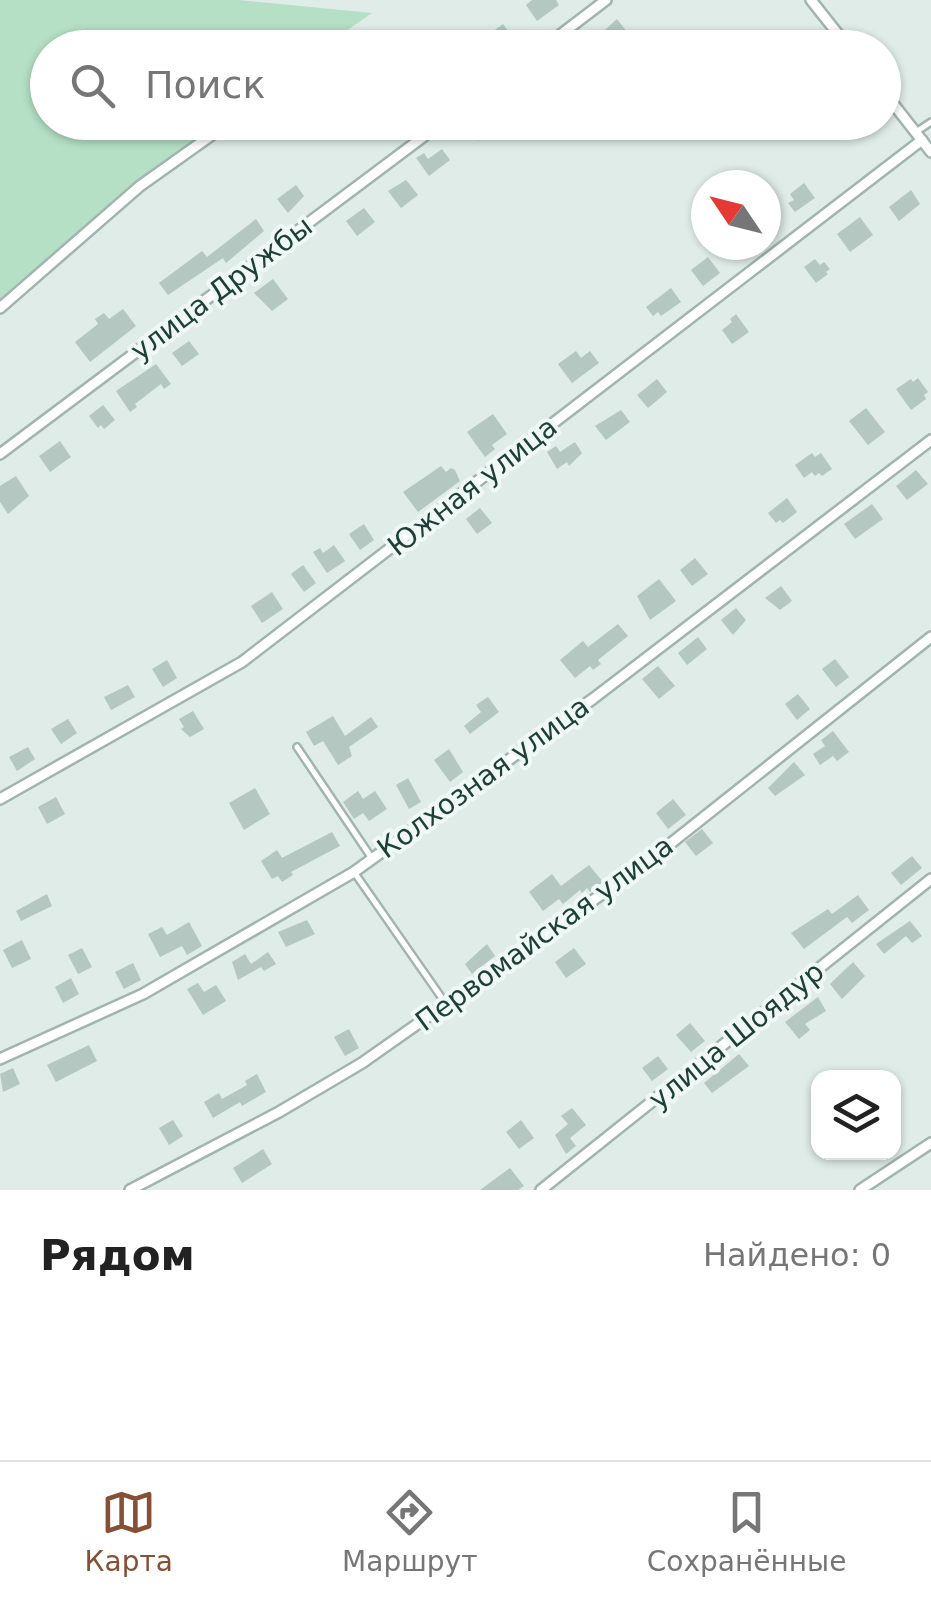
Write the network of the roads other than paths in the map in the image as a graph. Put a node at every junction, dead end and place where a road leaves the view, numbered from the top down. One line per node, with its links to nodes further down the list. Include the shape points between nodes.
1 (606, 0): 3 (street)
2 (811, 0): 4 (street)
3 (567, 30)
4 (835, 30)
5 (901, 113): 7 (street)
6 (931, 122): 7 (lane)
7 (919, 136): 10 (street); 16 (street, Южная улица, via 242,662)
8 (205, 140): 11 (street, via 140,186)
9 (418, 140): 13 (street, улица Дружбы)
10 (931, 152)
11 (0, 308)
12 (931, 440): 17 (street, Колхозная улица, via 594,698)
13 (0, 454)
14 (931, 636): 20 (street, Первомайская улица, via 646,863)
15 (297, 747): 17 (lane)
16 (0, 799)
17 (372, 857): 18 (street, Колхозная улица)
18 (354, 872): 20 (lane); 21 (street, Колхозная улица, via 143,994)
19 (931, 879): 24 (street, улица Шоядур)
20 (446, 1004): 23 (street, Первомайская улица, via 346,1073)
21 (0, 1060)
22 (931, 1143): 25 (street)
23 (130, 1190)
24 (541, 1190)
25 (860, 1190)

